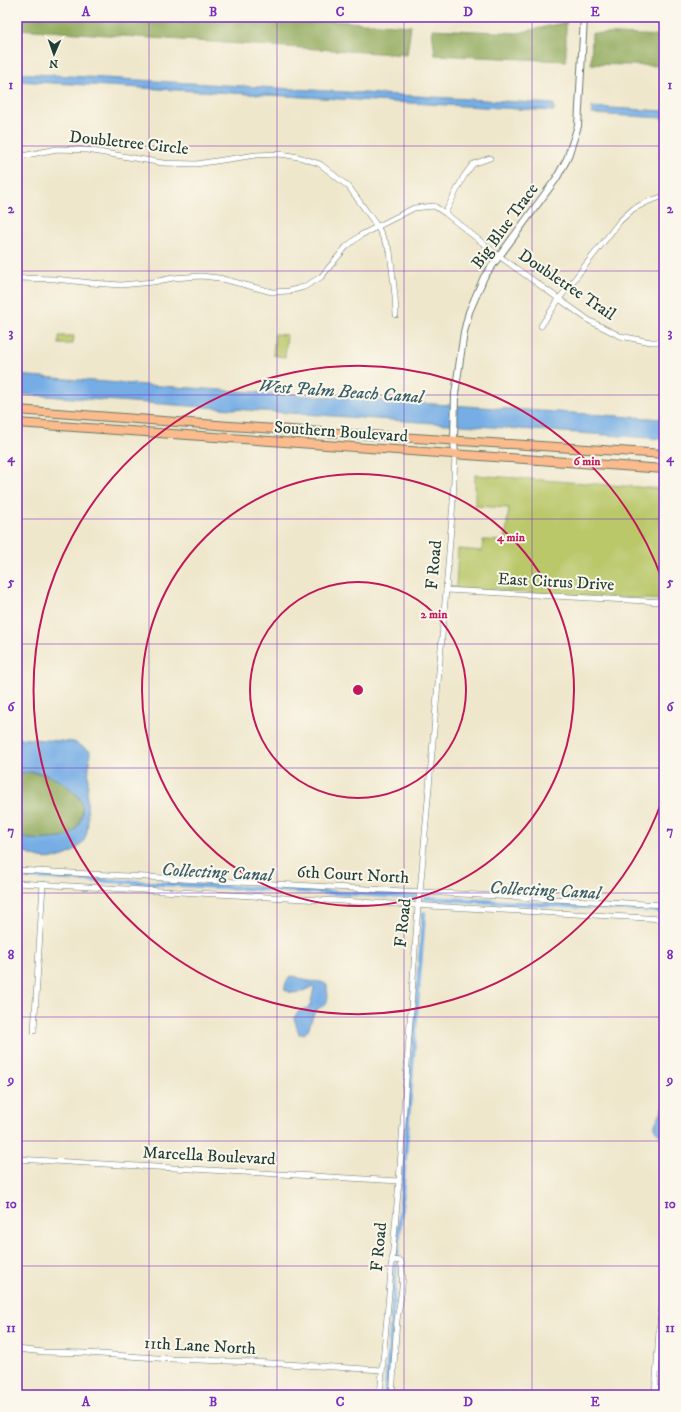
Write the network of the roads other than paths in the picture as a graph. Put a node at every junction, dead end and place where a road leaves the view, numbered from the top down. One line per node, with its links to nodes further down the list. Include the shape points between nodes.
1 (584, 17): 7 (street, Big Blue Trace, via 578,126 574,141 556,179)
2 (17, 157): 6 (street, Doubletree Circle, via 56,149 87,150 163,163 196,164 256,154 300,157 320,164 349,187)
3 (490, 158): 5 (street, via 473,164)
4 (664, 196): 9 (street, via 633,209)
5 (445, 213): 6 (street, via 434,206 414,208); 7 (street, Doubletree Trail)
6 (377, 226): 8 (street, via 346,247 321,277 304,287 289,291 272,292 219,278 201,276 122,284); 10 (street, Doubletree Circle, via 390,251)
7 (499, 256): 9 (street, Doubletree Trail); 15 (street, Big Blue Trace, via 484,277 469,312 464,332 456,394)
8 (17, 278)
9 (559, 299): 11 (street); 12 (street, Doubletree Trail, via 590,322 620,336)
10 (396, 315)
11 (541, 326)
12 (664, 342)
13 (17, 410): 15 (highway, Southern Boulevard)
14 (17, 424): 17 (highway, Southern Boulevard)
15 (454, 440): 16 (highway, Southern Boulevard); 17 (street, Big Blue Trace)
16 (664, 454)
17 (455, 455): 18 (highway, Southern Boulevard); 19 (street, F Road)
18 (664, 469)
19 (446, 590): 20 (street, East Citrus Drive); 24 (street, F Road)
20 (664, 602)
21 (17, 870): 24 (street, 6th Court North)
22 (17, 883): 23 (street)
23 (43, 884): 26 (street); 28 (street)
24 (420, 892): 25 (street, 6th Court North); 26 (street, F Road)
25 (664, 905)
26 (418, 906): 27 (street); 30 (street, F Road)
27 (664, 919)
28 (34, 1030)
29 (17, 1159): 30 (street, Marcella Boulevard)
30 (399, 1181): 31 (street, F Road)
31 (392, 1260): 34 (street, F Road); 36 (street, via 401,1261 403,1269)
32 (664, 1292): 37 (street)
33 (17, 1349): 34 (street, 11th Lane North)
34 (382, 1370): 35 (street, F Road)
35 (380, 1395)
36 (392, 1395)
37 (655, 1395)

